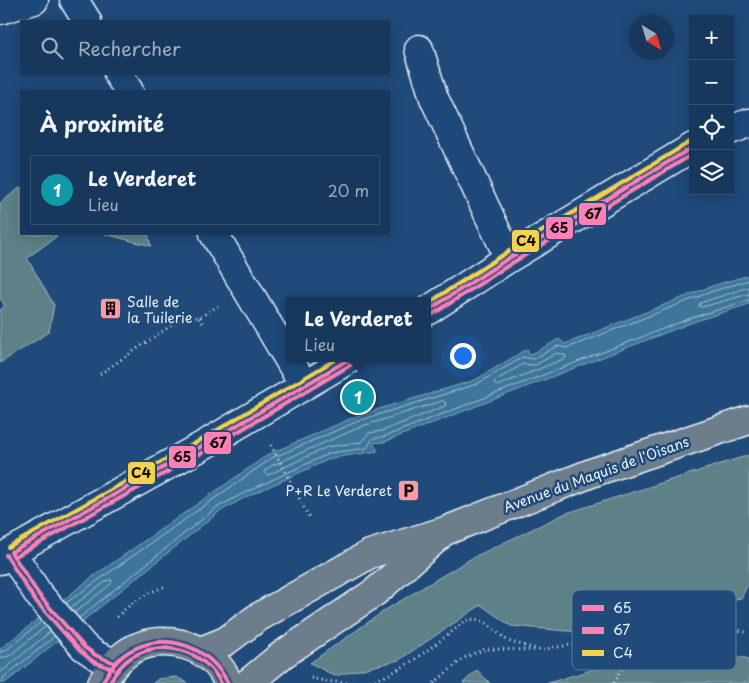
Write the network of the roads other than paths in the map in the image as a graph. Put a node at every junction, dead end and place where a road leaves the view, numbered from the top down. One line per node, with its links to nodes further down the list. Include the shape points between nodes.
1 (34, 0): 3 (street)
2 (74, 0): 4 (street)
3 (0, 10)
4 (86, 20)
5 (419, 49): 12 (street, via 434,98)
6 (119, 75): 7 (street)
7 (128, 90)
8 (749, 123): 9 (street)
9 (734, 129)
10 (689, 149): 12 (street)
11 (215, 235): 14 (street)
12 (508, 258): 13 (street)
13 (431, 308)
14 (286, 356)
15 (290, 362): 17 (street)
16 (344, 362): 17 (street)
17 (304, 386): 20 (street)
18 (749, 420): 19 (main road, Avenue du Maquis de l'Oisans, via 594,472)
19 (445, 531): 21 (main road, Avenue du Maquis de l'Oisans, via 370,554 257,618 226,641); 24 (main road, Avenue du Maquis de l'Oisans, via 375,592 282,655)
20 (5, 556): 22 (street)
21 (201, 651): 22 (main road, via 169,642 149,643 131,651); 23 (main road, via 215,663)
22 (109, 673)
23 (228, 683)
24 (248, 683)

